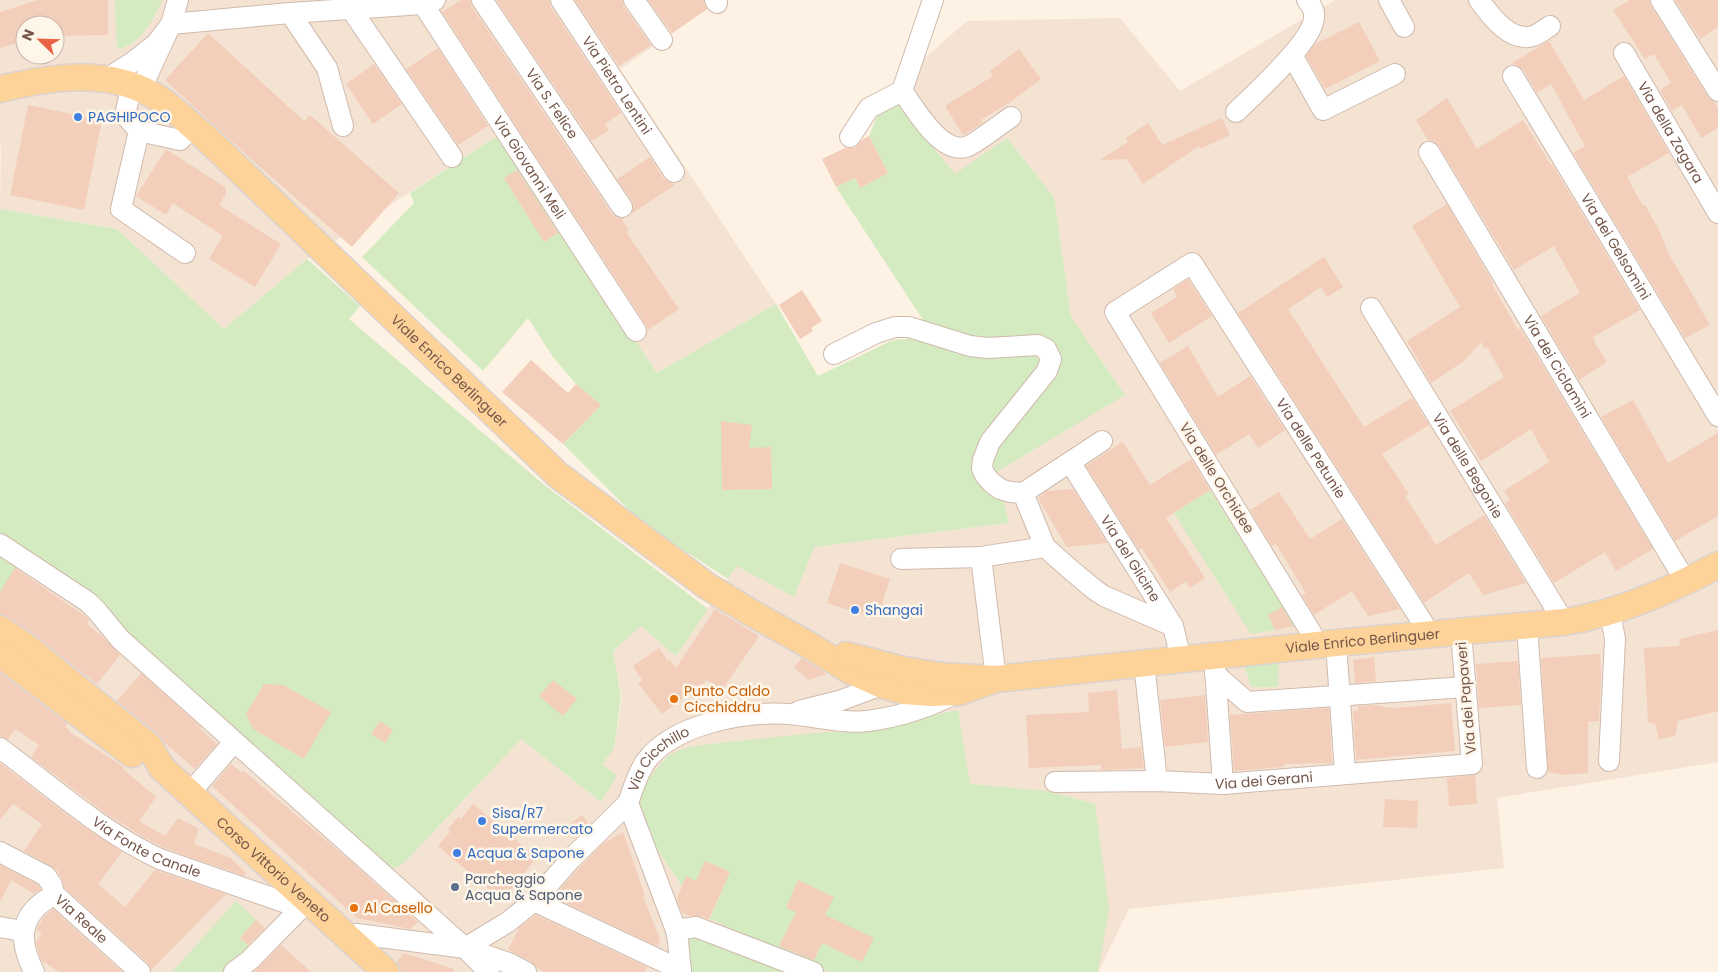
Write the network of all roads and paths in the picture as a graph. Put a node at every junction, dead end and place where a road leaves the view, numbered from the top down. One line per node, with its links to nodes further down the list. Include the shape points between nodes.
1 (178, 0): 13 (street)
2 (482, 0): 34 (street, Via S. Felice)
3 (560, 0): 33 (street, Via Pietro Lentini)
4 (634, 0): 16 (street)
5 (933, 0): 23 (street)
6 (1306, 0): 18 (street, via 1315,17 1311,30)
7 (1389, 0): 14 (street)
8 (1479, 0): 15 (street, via 1501,26 1516,35 1532,36)
9 (1661, 0): 24 (street)
10 (418, 2): 11 (street); 39 (street, Via Giovanni Meli)
11 (351, 9): 12 (street); 32 (street)
12 (290, 13): 13 (street); 28 (street, via 327,68)
13 (171, 24): 21 (street); 21 (street, via 156,44 133,62)
14 (1404, 26)
15 (1550, 26)
16 (662, 40)
17 (1624, 53): 35 (street, Via della Zagara)
18 (1292, 54): 19 (street, via 1323,110); 25 (street)
19 (1395, 74)
20 (1513, 76): 41 (street, Via dei Gelsomini)
21 (127, 84): 22 (main road, via 64,78); 27 (main road, Viale Enrico Berlinguer, via 155,96); 29 (street, via 124,115)
22 (0, 89)
23 (902, 90): 26 (street, via 937,138 956,148 966,147); 30 (street, via 869,108)
24 (1718, 92)
25 (1236, 112)
26 (1011, 117)
27 (192, 126): 29 (street, via 180,140); 58 (main road, Viale Enrico Berlinguer, via 558,475 707,586)
28 (343, 126)
29 (139, 131): 36 (street, via 121,210)
30 (850, 137)
31 (1429, 152): 50 (street, Via dei Ciclamini)
32 (452, 156)
33 (674, 172)
34 (622, 207)
35 (1718, 213)
36 (185, 253)
37 (1192, 263): 57 (street, Via delle Petunie, via 1423,623); 59 (street, Via delle Orchidee, via 1115,312 1312,634)
38 (1371, 308): 52 (street, Via delle Begonie)
39 (636, 331)
40 (834, 354): 44 (street, via 876,333 909,326 970,346 1038,345 1046,348 1051,359 1047,370 990,442 983,460 984,475 991,482 1000,489)
41 (1718, 416)
42 (1102, 441): 43 (street)
43 (1070, 462): 44 (street); 53 (street, Via del Glicine)
44 (1023, 493): 46 (street)
45 (0, 544): 72 (street, via 88,602 120,639)
46 (1045, 547): 47 (street); 53 (street, via 1100,593)
47 (981, 557): 48 (street); 65 (street)
48 (901, 559)
49 (1718, 566): 50 (main road, Viale Enrico Berlinguer)
50 (1686, 582): 51 (main road, Viale Enrico Berlinguer)
51 (1610, 613): 52 (main road, Viale Enrico Berlinguer); 74 (street, via 1615,639)
52 (1564, 622): 54 (main road, Viale Enrico Berlinguer)
53 (1173, 626): 61 (street, Via del Glicine)
54 (1527, 626): 56 (main road, Viale Enrico Berlinguer); 77 (street)
55 (0, 629): 76 (main road, Corso Vittorio Veneto, via 149,746)
56 (1461, 632): 57 (main road, Viale Enrico Berlinguer); 68 (street, Via dei Papaveri)
57 (1425, 635): 59 (main road, Viale Enrico Berlinguer)
58 (810, 644): 62 (main road); 67 (main road, via 849,670)
59 (1325, 644): 64 (main road, Viale Enrico Berlinguer); 69 (street, Via delle Orchidee)
60 (0, 654): 76 (main road, Corso Vittorio Veneto, via 138,759)
61 (1181, 659): 63 (main road, Viale Enrico Berlinguer); 64 (main road, Viale Enrico Berlinguer)
62 (867, 661): 66 (main road); 67 (street)
63 (1144, 663): 65 (main road, Viale Enrico Berlinguer); 79 (street)
64 (1215, 665): 69 (street, via 1247,702); 81 (street)
65 (996, 679): 66 (main road, Viale Enrico Berlinguer)
66 (950, 684): 67 (main road, via 930,693); 71 (street, via 917,710)
67 (882, 685): 70 (street, via 839,701); 71 (street, via 881,703 877,713)
68 (1465, 686): 69 (street); 75 (street, Via dei Papaveri)
69 (1340, 694): 78 (street, Via delle Orchidee)
70 (788, 714): 71 (street); 83 (street, Via Cicchillo, via 722,720 672,738 654,752 639,772)
71 (868, 721)
72 (234, 742): 82 (street); 92 (street)
73 (0, 748): 87 (street, Via Fonte Canale, via 139,849 160,859)
74 (1609, 761)
75 (1472, 764): 78 (street, Via dei Gerani)
76 (162, 768): 82 (main road, Corso Vittorio Veneto)
77 (1537, 768)
78 (1345, 774): 81 (street, Via dei Gerani)
79 (1157, 781): 80 (street, Via dei Gerani); 81 (street, Via dei Gerani)
80 (1055, 782)
81 (1223, 784)
82 (190, 793): 87 (main road, Corso Vittorio Veneto)
83 (628, 803): 86 (street); 89 (street, Via Cicchillo)
84 (0, 852): 85 (street, Via Reale, via 46,876)
85 (54, 894): 90 (street, via 35,909); 96 (street, Via Reale)
86 (534, 901): 92 (street, via 508,922); 94 (street)
87 (304, 904): 91 (main road, Corso Vittorio Veneto); 97 (street, via 250,960)
88 (0, 927): 90 (street)
89 (676, 930): 94 (street, Via Cicchillo); 100 (street, via 696,927)
90 (23, 931): 95 (street, via 26,953)
91 (351, 940): 92 (street, via 357,934); 93 (main road, Corso Vittorio Veneto)
92 (465, 948): 98 (street); 99 (street)
93 (383, 971)
94 (681, 971)
95 (34, 972)
96 (140, 972)
97 (234, 972)
98 (489, 972)
99 (526, 972)
100 (813, 972)

